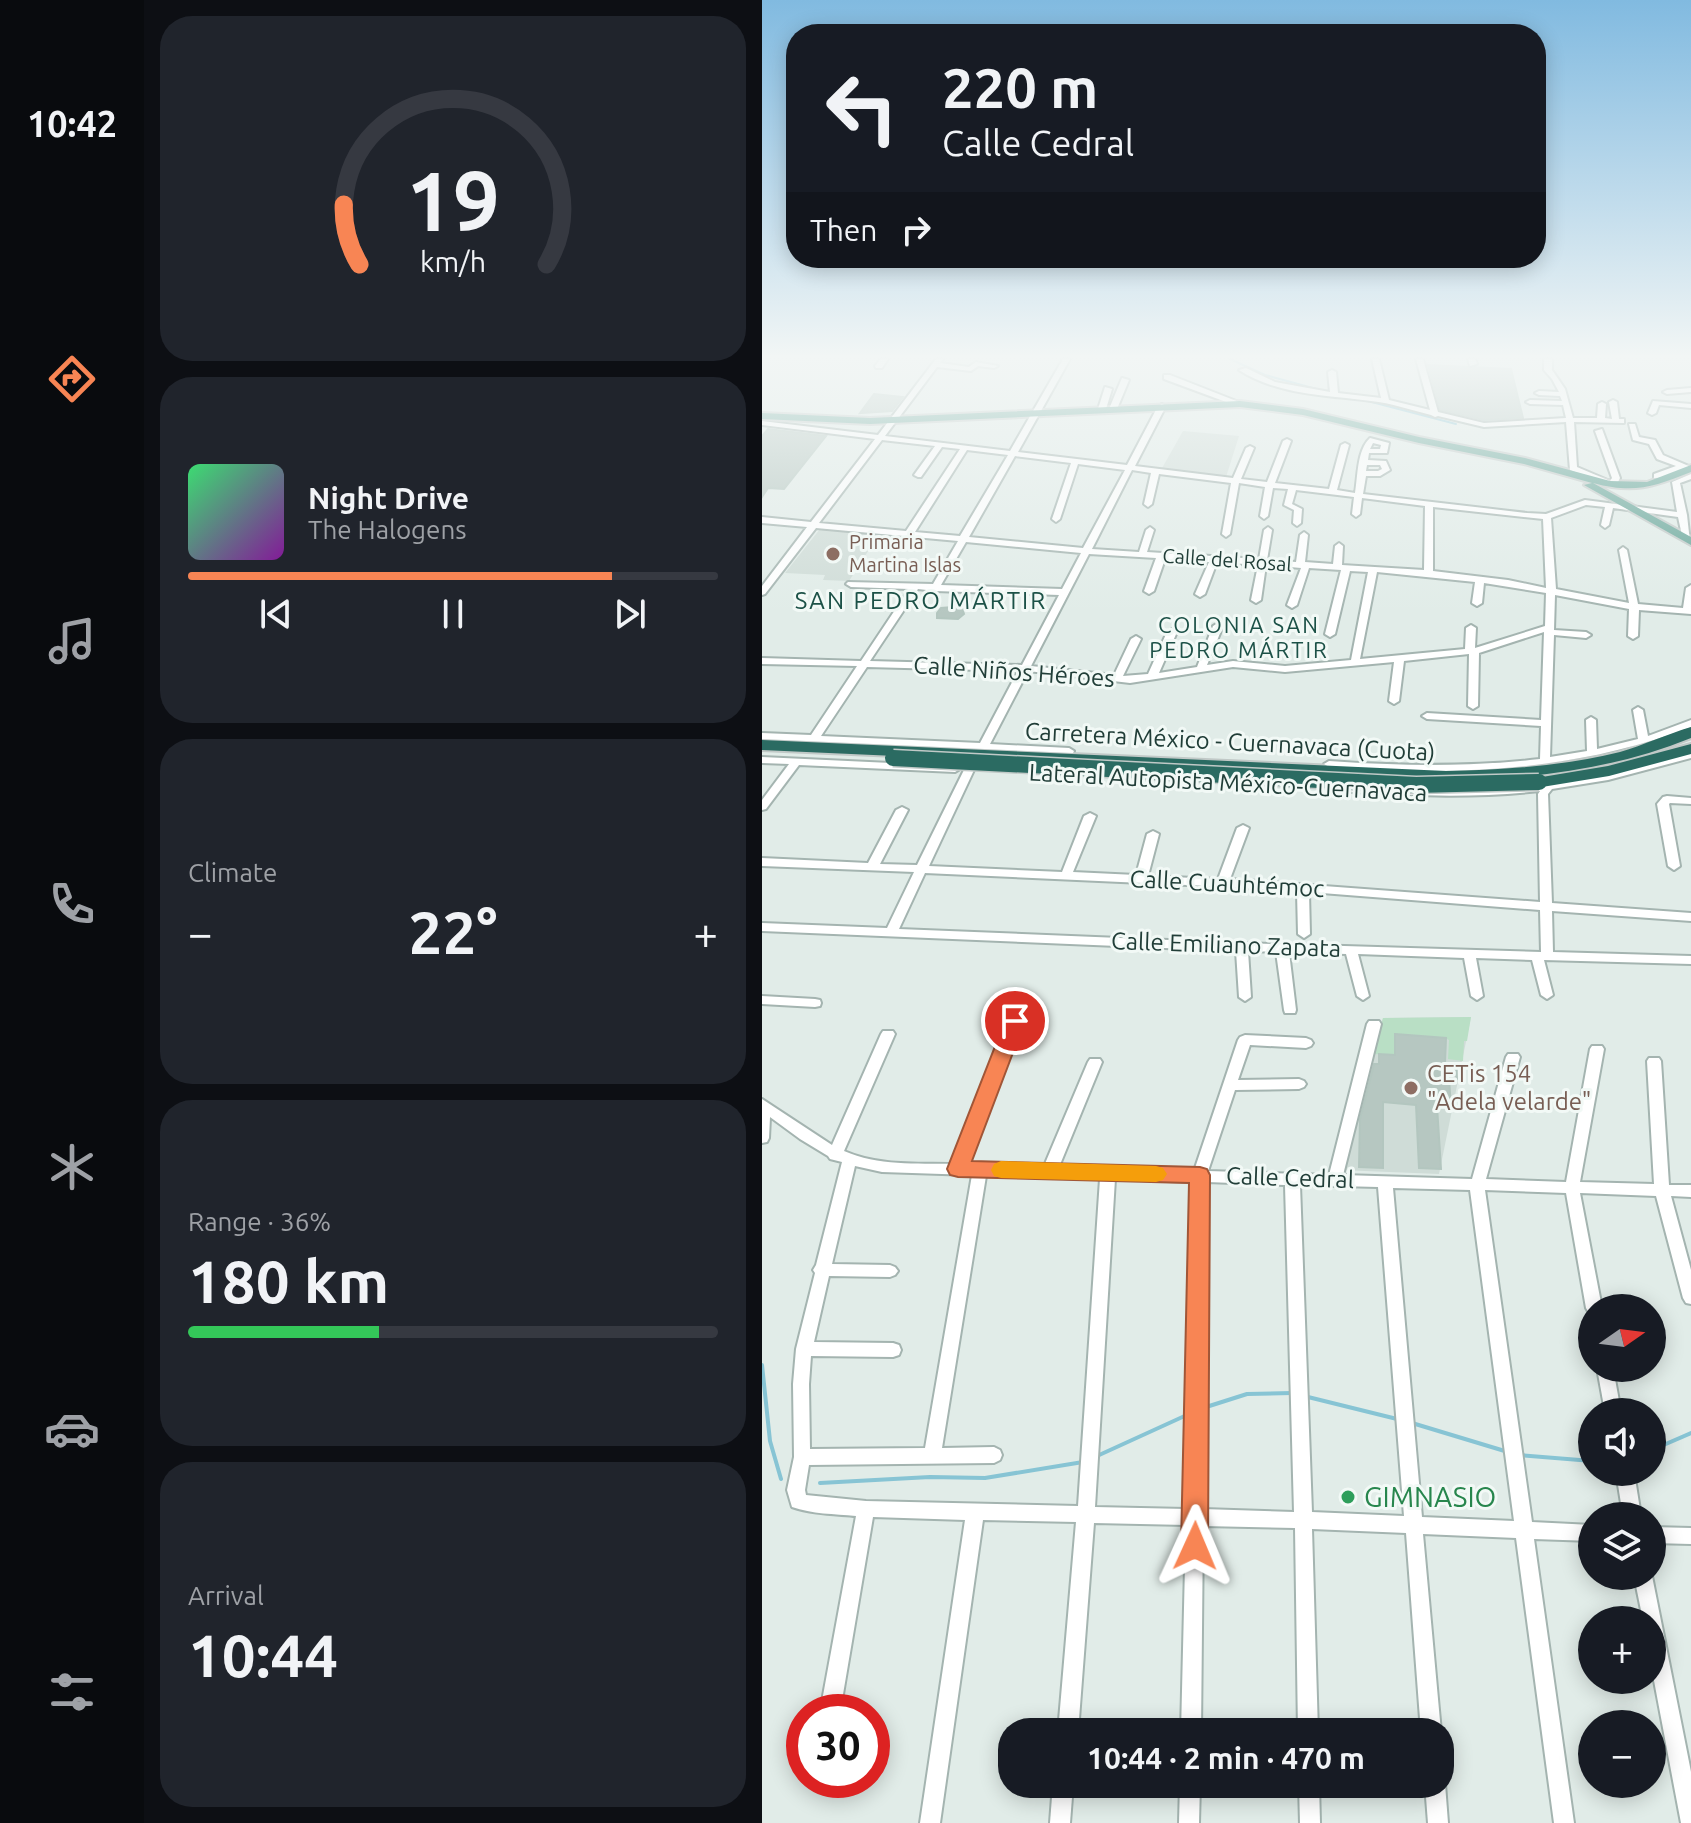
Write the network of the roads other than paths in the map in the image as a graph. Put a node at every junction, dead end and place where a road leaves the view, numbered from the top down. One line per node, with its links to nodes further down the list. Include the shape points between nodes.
1 (875, 444): 46 (street)
2 (933, 444): 10 (street)
3 (1019, 444): 15 (street)
4 (1143, 444): 20 (street)
5 (1286, 444): 27 (street)
6 (1445, 444): 18 (main road)
7 (1574, 444): 26 (street, via 1573,468)
8 (1604, 444): 26 (street, via 1616,478)
9 (1653, 444): 19 (street, via 1660,457)
10 (940, 445): 12 (street); 23 (street)
11 (1345, 445): 30 (street)
12 (965, 448): 15 (street); 50 (street)
13 (1250, 448): 25 (street)
14 (1365, 451): 17 (street)
15 (1013, 454): 16 (street); 53 (street)
16 (1075, 462): 20 (street); 43 (street)
17 (1364, 462): 22 (street); 22 (street, via 1383,463 1386,470)
18 (1547, 467): 26 (main road); 29 (main road)
19 (1689, 468): 24 (street); 26 (main road, via 1648,485); 38 (street, via 1676,482)
20 (1130, 469): 21 (street); 57 (street)
21 (1155, 472): 25 (street); 34 (street)
22 (1363, 473): 31 (street)
23 (918, 475)
24 (1657, 476)
25 (1236, 482): 27 (street); 51 (street)
26 (1613, 484): 29 (main road)
27 (1270, 486): 28 (street); 40 (street)
28 (1292, 488): 30 (street); 45 (street, via 1288,505 1298,509)
29 (1593, 488): 33 (street); 37 (main road)
30 (1332, 493): 31 (street)
31 (1361, 497): 35 (street); 39 (street)
32 (1535, 502): 41 (street)
33 (1585, 502): 36 (street); 42 (street)
34 (1148, 504)
35 (1429, 505): 41 (street); 65 (street)
36 (1609, 506): 37 (street); 47 (street)
37 (1632, 509): 38 (street); 54 (main road)
38 (1685, 512): 54 (street)
39 (1356, 514)
40 (1264, 516)
41 (1527, 516): 42 (street)
42 (1547, 517): 72 (street)
43 (1056, 519)
44 (762, 520): 46 (street, Calle del Rosal)
45 (1297, 523)
46 (815, 525): 50 (street, Calle del Rosal); 67 (street)
47 (1605, 525)
48 (1150, 530): 58 (street)
49 (1268, 530): 61 (street)
50 (909, 534): 53 (street, Calle del Rosal)
51 (1226, 534)
52 (1304, 535): 62 (street)
53 (964, 539): 57 (street, Calle del Rosal); 70 (street)
54 (1689, 541)
55 (1339, 546): 63 (street)
56 (1623, 550): 80 (street)
57 (1086, 551): 58 (street, Calle del Rosal); 75 (street)
58 (1142, 555): 59 (street, Calle del Rosal)
59 (1162, 555): 60 (street, Calle del Rosal); 73 (street)
60 (1214, 559): 61 (street, Calle del Rosal); 76 (street)
61 (1262, 562): 62 (street, Calle del Rosal); 77 (street)
62 (1303, 565): 63 (street, Calle del Rosal); 79 (street)
63 (1342, 568): 64 (street, Calle del Rosal); 86 (street)
64 (1373, 569): 65 (street, Calle del Rosal); 93 (street)
65 (1428, 573): 66 (street, Calle del Rosal)
66 (1480, 579): 72 (street, Calle del Rosal); 78 (street)
67 (766, 582): 74 (street)
68 (851, 584): 69 (street)
69 (915, 587): 70 (street); 94 (street)
70 (935, 588): 75 (street)
71 (1691, 588): 81 (street)
72 (1551, 590): 80 (street, Calle del Rosal); 84 (street)
73 (1149, 591)
74 (762, 592)
75 (1065, 592): 95 (street)
76 (1200, 594)
77 (1256, 600)
78 (1477, 603)
79 (1292, 605)
80 (1634, 607): 81 (street, Calle del Rosal); 88 (street)
81 (1689, 611)
82 (1218, 626): 96 (street)
83 (1471, 628): 90 (street)
84 (1548, 630): 87 (street); 90 (street, Calle Niños Héroes); 104 (street)
85 (1172, 632): 97 (street)
86 (1330, 634)
87 (1586, 635)
88 (1633, 636)
89 (1136, 639): 98 (street)
90 (1472, 651): 91 (street, Calle Niños Héroes); 100 (street)
91 (1399, 658): 93 (street, Calle Niños Héroes); 99 (street)
92 (762, 661): 94 (street, Calle Niños Héroes)
93 (1355, 662): 96 (street, Calle Niños Héroes, via 1285,669 1233,664)
94 (863, 664): 95 (street, Calle Niños Héroes); 108 (street)
95 (1025, 668): 98 (street, Calle Niños Héroes); 111 (street)
96 (1201, 668): 97 (street, Calle Niños Héroes)
97 (1152, 677): 98 (street, Calle Niños Héroes)
98 (1117, 679)
99 (1394, 701)
100 (1473, 706)
101 (1638, 710): 109 (street)
102 (1427, 716): 104 (street)
103 (1591, 720): 114 (street)
104 (1545, 723): 118 (street)
105 (1691, 723): 109 (street)
106 (1691, 732): 116 (highway, Carretera México - Cuernavaca (Cuota), via 1560,768 1477,776)
107 (762, 736): 108 (street)
108 (814, 738): 111 (street)
109 (1643, 740): 114 (street)
110 (1691, 744): 112 (highway, bridge, via 1646,763 1566,779 1464,786); 121 (highway, Carretera México - Cuernavaca (Cuota), via 1553,778 1474,784)
111 (984, 746): 113 (street)
112 (762, 750): 116 (highway, Carretera México - Cuernavaca (Cuota)); 121 (highway, Carretera México - Cuernavaca (Cuota))
113 (1069, 751): 116 (highway)
114 (1592, 752): 118 (street)
115 (1691, 755): 122 (street, Lateral Autopista México-Cuernavaca)
116 (1108, 759)
117 (762, 760): 119 (street, Lateral Autopista México-Cuernavaca)
118 (1545, 760): 121 (street)
119 (796, 762): 120 (street, Lateral Autopista México-Cuernavaca); 124 (street)
120 (969, 770): 121 (street, Lateral Autopista México-Cuernavaca); 132 (street)
121 (1324, 777): 122 (street, Lateral Autopista México-Cuernavaca, via 1410,794)
122 (1548, 787): 137 (street, via 1543,794)
123 (1691, 801): 130 (street, via 1667,799 1663,804)
124 (763, 804)
125 (902, 810): 131 (street)
126 (1090, 816): 133 (street)
127 (1243, 828): 135 (street)
128 (1153, 834): 134 (street)
129 (762, 862): 131 (street, Calle Cuauhtémoc)
130 (1674, 866)
131 (872, 867): 132 (street, Calle Cuauhtémoc)
132 (921, 869): 133 (street, Calle Cuauhtémoc); 140 (street)
133 (1066, 876): 134 (street, Calle Cuauhtémoc)
134 (1141, 879): 135 (street, Calle Cuauhtémoc)
135 (1223, 882): 136 (street, Calle Cuauhtémoc)
136 (1303, 888): 137 (street, Calle Cuauhtémoc); 141 (street)
137 (1545, 907): 138 (street, Calle Cuauhtémoc); 146 (street)
138 (1691, 917)
139 (762, 927): 140 (street, Calle Emiliano Zapata)
140 (891, 932): 142 (street, Calle Emiliano Zapata)
141 (1304, 934)
142 (1242, 947): 143 (street, Calle Emiliano Zapata); 151 (street)
143 (1282, 948): 144 (street, Calle Emiliano Zapata); 154 (street)
144 (1351, 950): 145 (street, Calle Emiliano Zapata); 149 (street)
145 (1469, 953): 146 (street, Calle Emiliano Zapata); 150 (street)
146 (1542, 956): 147 (street, Calle Emiliano Zapata); 148 (street)
147 (1691, 960)
148 (1547, 995)
149 (1363, 996)
150 (1477, 996)
151 (1245, 997)
152 (762, 1000): 153 (street)
153 (815, 1003)
154 (1290, 1010)
155 (1015, 1021): 168 (street)
156 (1374, 1024): 174 (street)
157 (888, 1034): 167 (street)
158 (1306, 1043): 164 (street, via 1245,1040)
159 (1597, 1049): 177 (street)
160 (1513, 1057): 176 (street)
161 (1654, 1061): 178 (street)
162 (1095, 1062): 170 (street)
163 (1299, 1084): 164 (street)
164 (1230, 1085): 172 (street)
165 (763, 1105): 166 (street); 167 (street, Calle Cedral)
166 (762, 1138)
167 (842, 1158): 168 (street, Calle Cedral, via 882,1167); 180 (street)
168 (958, 1169): 169 (street, Calle Cedral)
169 (980, 1169): 170 (street, Calle Cedral); 187 (street)
170 (1050, 1170): 171 (street, Calle Cedral)
171 (1108, 1173): 172 (street, Calle Cedral); 191 (street)
172 (1200, 1175): 173 (street, Calle Cedral); 192 (street)
173 (1292, 1178): 174 (street, Calle Cedral); 193 (street)
174 (1335, 1179): 175 (street, Calle Cedral)
175 (1385, 1181): 176 (street, Calle Cedral); 194 (street)
176 (1477, 1185): 177 (street, Calle Cedral); 195 (street)
177 (1572, 1188): 178 (street, Calle Cedral); 182 (street)
178 (1662, 1190): 179 (street, Calle Cedral); 183 (street)
179 (1691, 1191)
180 (821, 1270): 181 (street); 184 (street)
181 (890, 1271)
182 (1591, 1294)
183 (1691, 1298)
184 (804, 1349): 185 (street); 188 (street)
185 (893, 1350)
186 (994, 1455): 187 (street)
187 (932, 1456): 188 (street)
188 (802, 1457): 189 (street, via 798,1501)
189 (866, 1509): 190 (street); 199 (street)
190 (975, 1512): 191 (street); 209 (street)
191 (1085, 1514): 192 (street); 201 (street)
192 (1195, 1517): 193 (street); 202 (street)
193 (1303, 1520): 194 (street); 203 (street)
194 (1415, 1526): 195 (street); 204 (street)
195 (1525, 1529): 196 (street); 214 (street)
196 (1578, 1532)
197 (1666, 1535): 198 (street)
198 (1691, 1536)
199 (833, 1694)
200 (1666, 1694): 215 (street)
201 (1069, 1718)
202 (1191, 1718)
203 (1308, 1718)
204 (1430, 1718)
205 (1062, 1798): 210 (street)
206 (1190, 1798): 211 (street)
207 (1309, 1798): 212 (street)
208 (1436, 1798): 213 (street)
209 (930, 1823)
210 (1060, 1823)
211 (1189, 1823)
212 (1310, 1823)
213 (1438, 1823)
214 (1564, 1823)
215 (1691, 1823)

